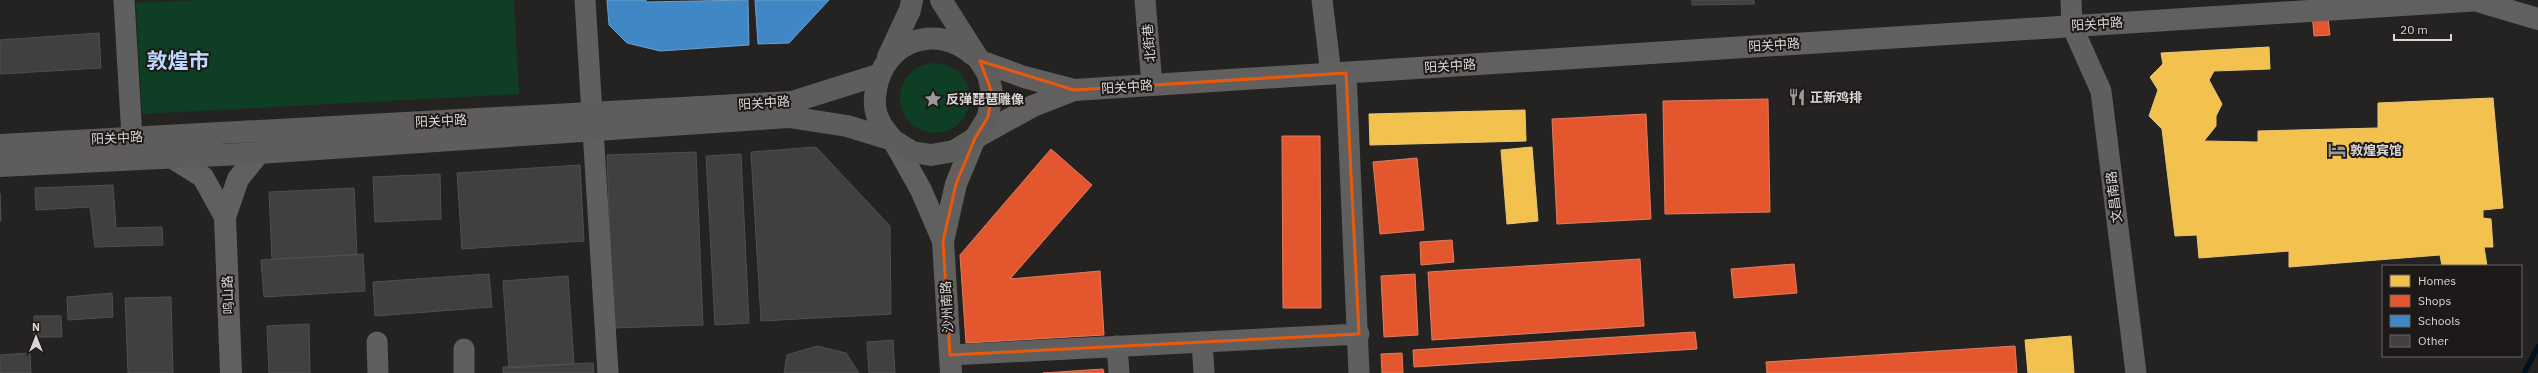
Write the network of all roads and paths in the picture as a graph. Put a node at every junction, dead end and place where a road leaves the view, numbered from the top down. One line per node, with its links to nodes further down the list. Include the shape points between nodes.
1 (124, 0): 18 (street)
2 (585, 0): 17 (street)
3 (912, 0): 13 (highway, via 910,10)
4 (941, 0): 12 (highway)
5 (1145, 0): 15 (street, 北街巷)
6 (1322, 0): 14 (street)
7 (2071, 0): 11 (street)
8 (2474, 0): 9 (main road, 阳关中路); 10 (main road); 11 (main road, 阳关中路)
9 (2481, 0)
10 (2538, 19)
11 (2072, 26): 14 (main road, 阳关中路); 40 (street, 文昌南路, via 2101,91)
12 (980, 61): 13 (highway, via 963,46 934,38 909,43); 16 (main road, via 1024,77); 19 (highway, via 988,74 992,93 988,117)
13 (882, 67): 17 (highway, 阳关中路, via 792,102); 20 (highway, via 874,101 879,120)
14 (1339, 73): 15 (main road, 阳关中路); 27 (street)
15 (1152, 85): 16 (main road, 阳关中路)
16 (1074, 90): 19 (main road, via 1033,106)
17 (593, 122): 18 (highway, 阳关中路); 20 (highway, 阳关中路, via 790,117 847,126); 22 (highway, 阳关中路); 36 (street)
18 (132, 138): 21 (highway, 阳关中路)
19 (975, 138): 20 (highway, via 954,151 931,155 912,152); 26 (main road, via 956,184)
20 (893, 140): 26 (main road, via 921,190)
21 (0, 145)
22 (259, 154): 23 (highway, 阳关中路); 25 (main road, via 238,179)
23 (171, 157): 24 (highway, 阳关中路); 25 (main road, via 202,177)
24 (0, 166)
25 (225, 217): 33 (main road, 鸣山路)
26 (943, 240): 32 (main road, 沙州南路)
27 (1359, 334): 29 (street); 39 (street)
28 (377, 342): 34 (street)
29 (1202, 342): 30 (street); 38 (street)
30 (1117, 346): 32 (street); 37 (street)
31 (464, 349): 35 (street)
32 (950, 364)
33 (231, 373)
34 (378, 373)
35 (464, 373)
36 (608, 373)
37 (1119, 373)
38 (1204, 373)
39 (1359, 373)
40 (2136, 373)

